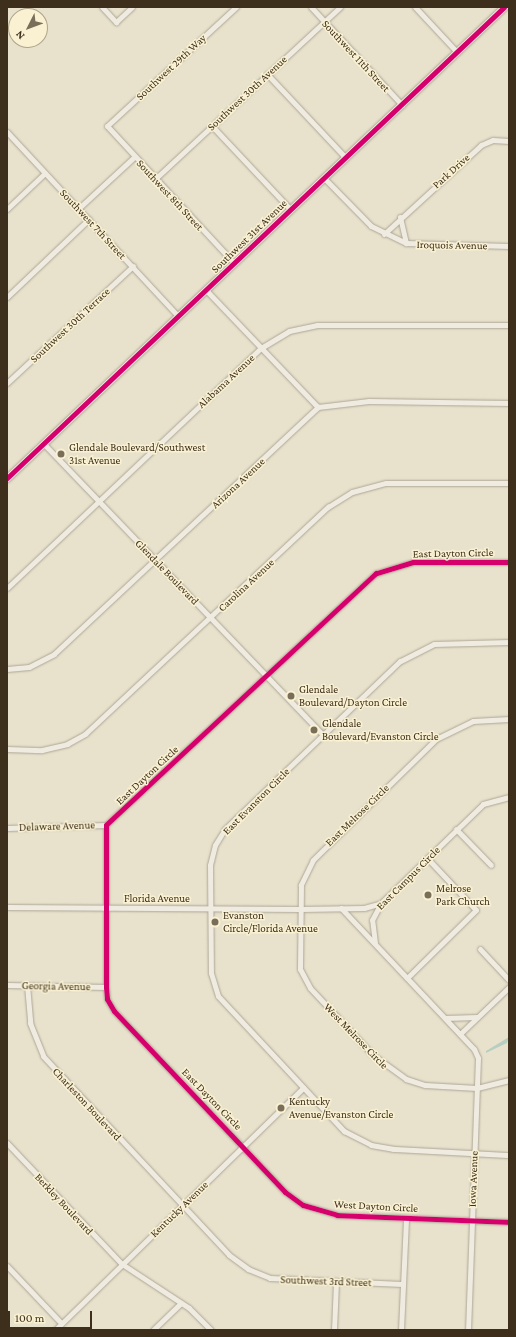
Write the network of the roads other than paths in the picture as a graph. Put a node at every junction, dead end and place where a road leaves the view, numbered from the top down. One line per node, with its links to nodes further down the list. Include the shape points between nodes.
1 (102, 7): 2 (street, via 116,22)
2 (132, 7)
3 (236, 7): 13 (street, Southwest 29th Way)
4 (311, 7): 9 (street, Southwest 11th Street)
5 (340, 7): 9 (street, Southwest 30th Avenue)
6 (414, 7): 10 (street)
7 (505, 7): 8 (street); 10 (main road, Southwest 31st Avenue)
8 (509, 10)
9 (324, 22): 11 (street, Southwest 30th Avenue); 12 (street, Southwest 11th Street)
10 (458, 52): 12 (main road, Southwest 31st Avenue)
11 (267, 74): 14 (street, Southwest 30th Avenue); 18 (street)
12 (402, 105): 18 (main road, Southwest 31st Avenue)
13 (107, 126): 17 (street, Southwest 8th Street)
14 (212, 126): 21 (street, Southwest 30th Avenue); 24 (street)
15 (7, 132): 19 (street, Southwest 7th Street)
16 (509, 141): 25 (street, Park Drive, via 493,140 481,145)
17 (134, 157): 21 (street, Southwest 8th Street); 22 (street)
18 (346, 158): 20 (main road, Southwest 31st Avenue)
19 (45, 173): 22 (street, Southwest 7th Street); 23 (street)
20 (324, 178): 24 (main road, Southwest 31st Avenue); 27 (street, Iroquois Avenue, via 371,226)
21 (155, 179): 30 (street, Southwest 8th Street)
22 (78, 208): 26 (street, Southwest 7th Street)
23 (7, 209)
24 (291, 210): 30 (main road, Southwest 31st Avenue)
25 (400, 217): 27 (street, Park Drive); 28 (street)
26 (89, 219): 31 (street, Southwest 7th Street); 33 (street)
27 (384, 234): 28 (street, Iroquois Avenue)
28 (406, 243): 29 (street, Iroquois Avenue)
29 (509, 246)
30 (234, 263): 32 (main road, Southwest 31st Avenue)
31 (133, 266): 34 (street, Southwest 7th Street); 37 (street, Southwest 30th Terrace)
32 (206, 290): 34 (main road, Southwest 31st Avenue); 36 (street)
33 (7, 297)
34 (178, 316): 40 (main road, Southwest 31st Avenue)
35 (509, 325): 36 (street, Alabama Avenue, via 317,324 289,331)
36 (261, 348): 39 (street); 43 (street, Alabama Avenue)
37 (7, 384)
38 (509, 403): 39 (street, via 369,401)
39 (318, 407): 44 (street, Arizona Avenue)
40 (44, 444): 41 (main road, Southwest 31st Avenue); 43 (street, Glendale Boulevard)
41 (7, 478)
42 (509, 483): 47 (street, Carolina Avenue, via 367,485 328,507)
43 (99, 502): 44 (street, Glendale Boulevard); 46 (street, Alabama Avenue)
44 (156, 560): 47 (street, Glendale Boulevard); 49 (street, Arizona Avenue, via 54,654 29,667)
45 (509, 562): 50 (street, East Dayton Circle, via 413,562 376,573)
46 (7, 588)
47 (211, 618): 50 (street, Glendale Boulevard); 53 (street, Carolina Avenue, via 85,734 67,744 42,750)
48 (509, 642): 52 (street, East Evanston Circle, via 451,641 422,648 390,669)
49 (7, 669)
50 (267, 676): 52 (street, Glendale Boulevard); 55 (street, East Dayton Circle)
51 (509, 719): 65 (street, East Melrose Circle, via 473,721 436,739 313,860 301,885)
52 (323, 735): 63 (street, East Evanston Circle, via 225,829 215,845 210,865)
53 (7, 749)
54 (509, 797): 57 (street, East Campus Circle, via 492,798)
55 (106, 824): 56 (street, Delaware Avenue); 62 (street, East Dayton Circle)
56 (7, 828)
57 (456, 829): 58 (street, East Campus Circle); 59 (street)
58 (427, 858): 60 (street, East Campus Circle); 68 (street, via 476,910)
59 (491, 865)
60 (381, 903): 64 (street, Florida Avenue, via 364,908); 66 (street, East Campus Circle, via 372,920)
61 (7, 907): 62 (street, Florida Avenue)
62 (106, 908): 63 (street, Florida Avenue); 73 (street, East Dayton Circle)
63 (212, 908): 65 (street, Florida Avenue); 79 (street, East Evanston Circle, via 211,973 218,996)
64 (340, 908): 65 (street, Florida Avenue); 66 (street)
65 (300, 909): 69 (street, East Melrose Circle, via 300,969)
66 (375, 944): 68 (street)
67 (480, 949): 70 (street)
68 (407, 978): 76 (street)
69 (305, 980): 80 (street, West Melrose Circle, via 390,1070 425,1085)
70 (509, 980)
71 (7, 985): 72 (street, Georgia Avenue)
72 (27, 985): 73 (street, Georgia Avenue); 85 (street, Charleston Boulevard, via 30,1023 43,1056)
73 (106, 987): 82 (street, East Dayton Circle, via 107,999 114,1011)
74 (509, 987): 75 (street)
75 (478, 1017): 76 (street); 77 (street)
76 (444, 1018): 77 (street)
77 (460, 1034): 80 (street, Iowa Avenue, via 478,1058)
78 (509, 1080): 80 (street, West Melrose Circle)
79 (304, 1088): 82 (street, Kentucky Avenue); 83 (street, East Evanston Circle, via 344,1131 371,1145)
80 (477, 1088): 83 (street, Iowa Avenue)
81 (7, 1143): 89 (street, Berkley Boulevard)
82 (243, 1146): 85 (street, Kentucky Avenue); 86 (street, West Dayton Circle, via 285,1192 320,1212)
83 (474, 1155): 84 (street, East Evanston Circle); 87 (street, Iowa Avenue)
84 (509, 1155)
85 (183, 1204): 89 (street, Kentucky Avenue); 91 (street, Southwest 3rd Street, via 229,1255 248,1269 285,1280)
86 (406, 1219): 87 (street, West Dayton Circle); 92 (street)
87 (471, 1221): 88 (street, West Dayton Circle); 100 (street, Iowa Avenue)
88 (509, 1222)
89 (122, 1264): 93 (street, Berkley Boulevard); 94 (street, Kentucky Avenue)
90 (7, 1266): 94 (street)
91 (336, 1282): 92 (street, Southwest 3rd Street); 98 (street)
92 (402, 1284): 99 (street)
93 (181, 1303): 96 (street); 97 (street, Berkley Boulevard)
94 (61, 1323): 95 (street, Kentucky Avenue)
95 (55, 1330)
96 (153, 1330)
97 (211, 1330)
98 (334, 1330)
99 (400, 1330)
100 (468, 1330)

